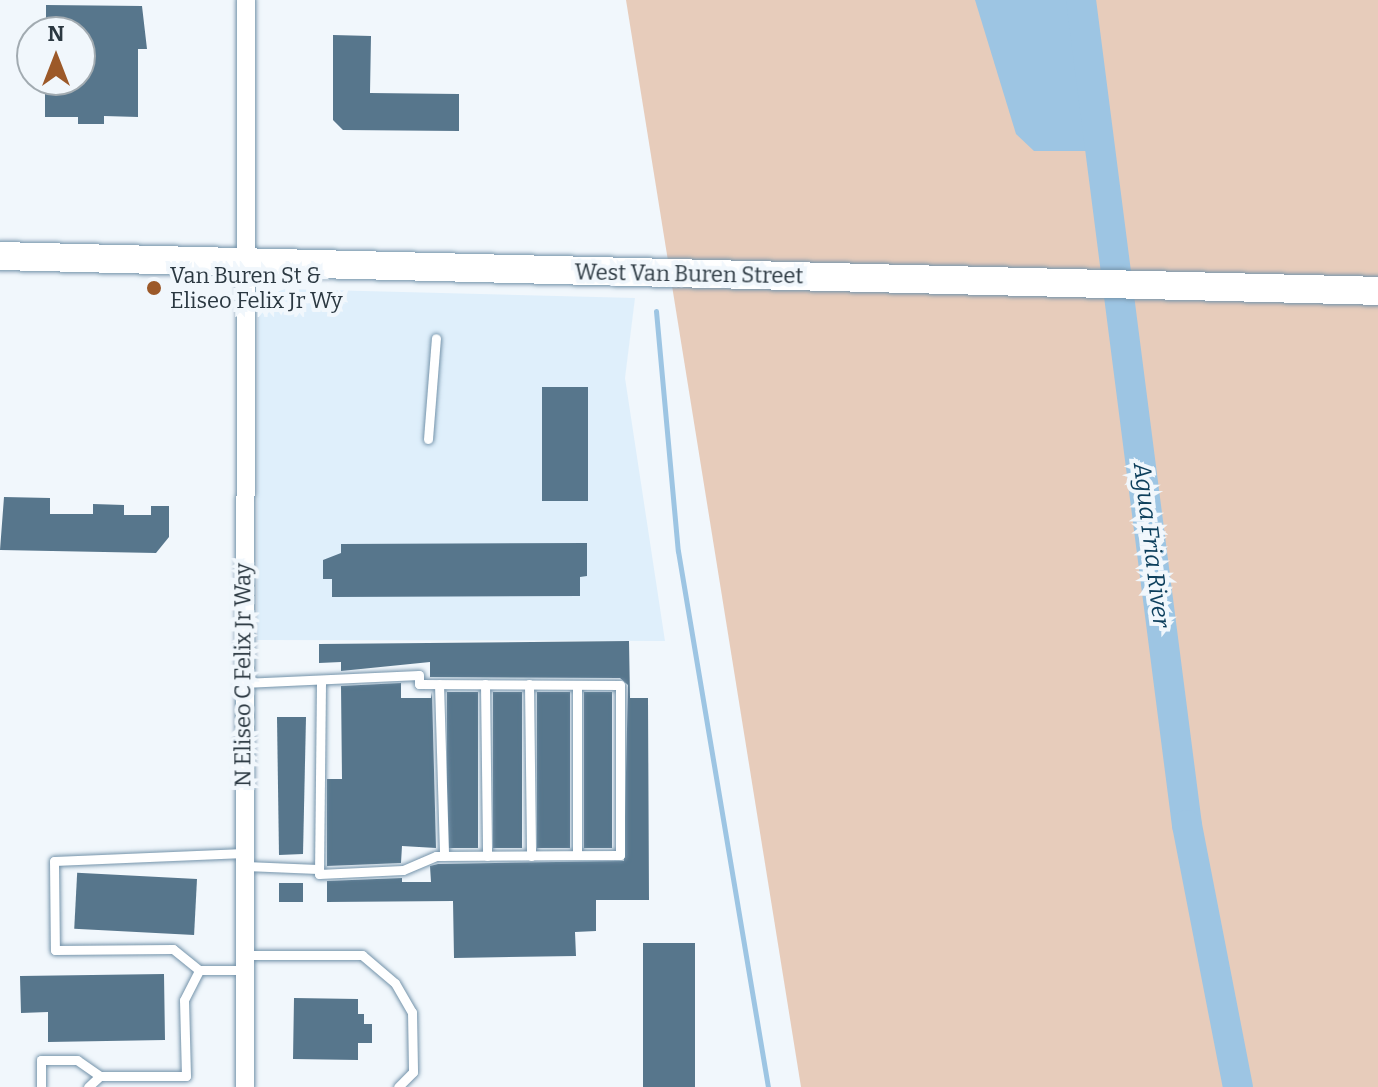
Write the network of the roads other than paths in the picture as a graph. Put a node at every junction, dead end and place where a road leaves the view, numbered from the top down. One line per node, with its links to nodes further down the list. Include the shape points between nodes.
1 (246, 0): 3 (street, N Eliseo C Felix Jr Way)
2 (0, 256): 3 (main road, West Van Buren Street)
3 (244, 262): 4 (main road, West Van Buren Street); 8 (street, N Eliseo C Felix Jr Way)
4 (1378, 291)
5 (436, 338): 6 (lane)
6 (428, 439)
7 (321, 682): 8 (lane); 9 (lane, via 419,675 419,684); 18 (lane)
8 (243, 683): 17 (street, N Eliseo C Felix Jr Way)
9 (439, 684): 10 (lane); 14 (lane)
10 (485, 684): 11 (lane); 15 (lane)
11 (529, 684): 12 (lane); 16 (lane)
12 (577, 685): 13 (lane); 13 (lane, via 620,685 620,855)
13 (577, 855): 16 (lane)
14 (444, 856): 15 (lane); 18 (lane, via 403,870 319,874)
15 (487, 856): 16 (lane)
16 (531, 856)
17 (244, 860): 18 (lane); 19 (street, N Eliseo C Felix Jr Way); 20 (lane, via 54,861 55,950 173,949)
18 (319, 869)
19 (245, 962): 20 (lane); 26 (street, N Eliseo C Felix Jr Way); 27 (lane, via 362,955 395,983 412,1012 413,1072)
20 (199, 970): 22 (lane, via 184,1000)
21 (100, 1076): 22 (lane); 23 (lane, via 77,1060 41,1060); 24 (lane)
22 (186, 1076): 25 (lane)
23 (41, 1087)
24 (88, 1087)
25 (186, 1087)
26 (245, 1087)
27 (398, 1087)

